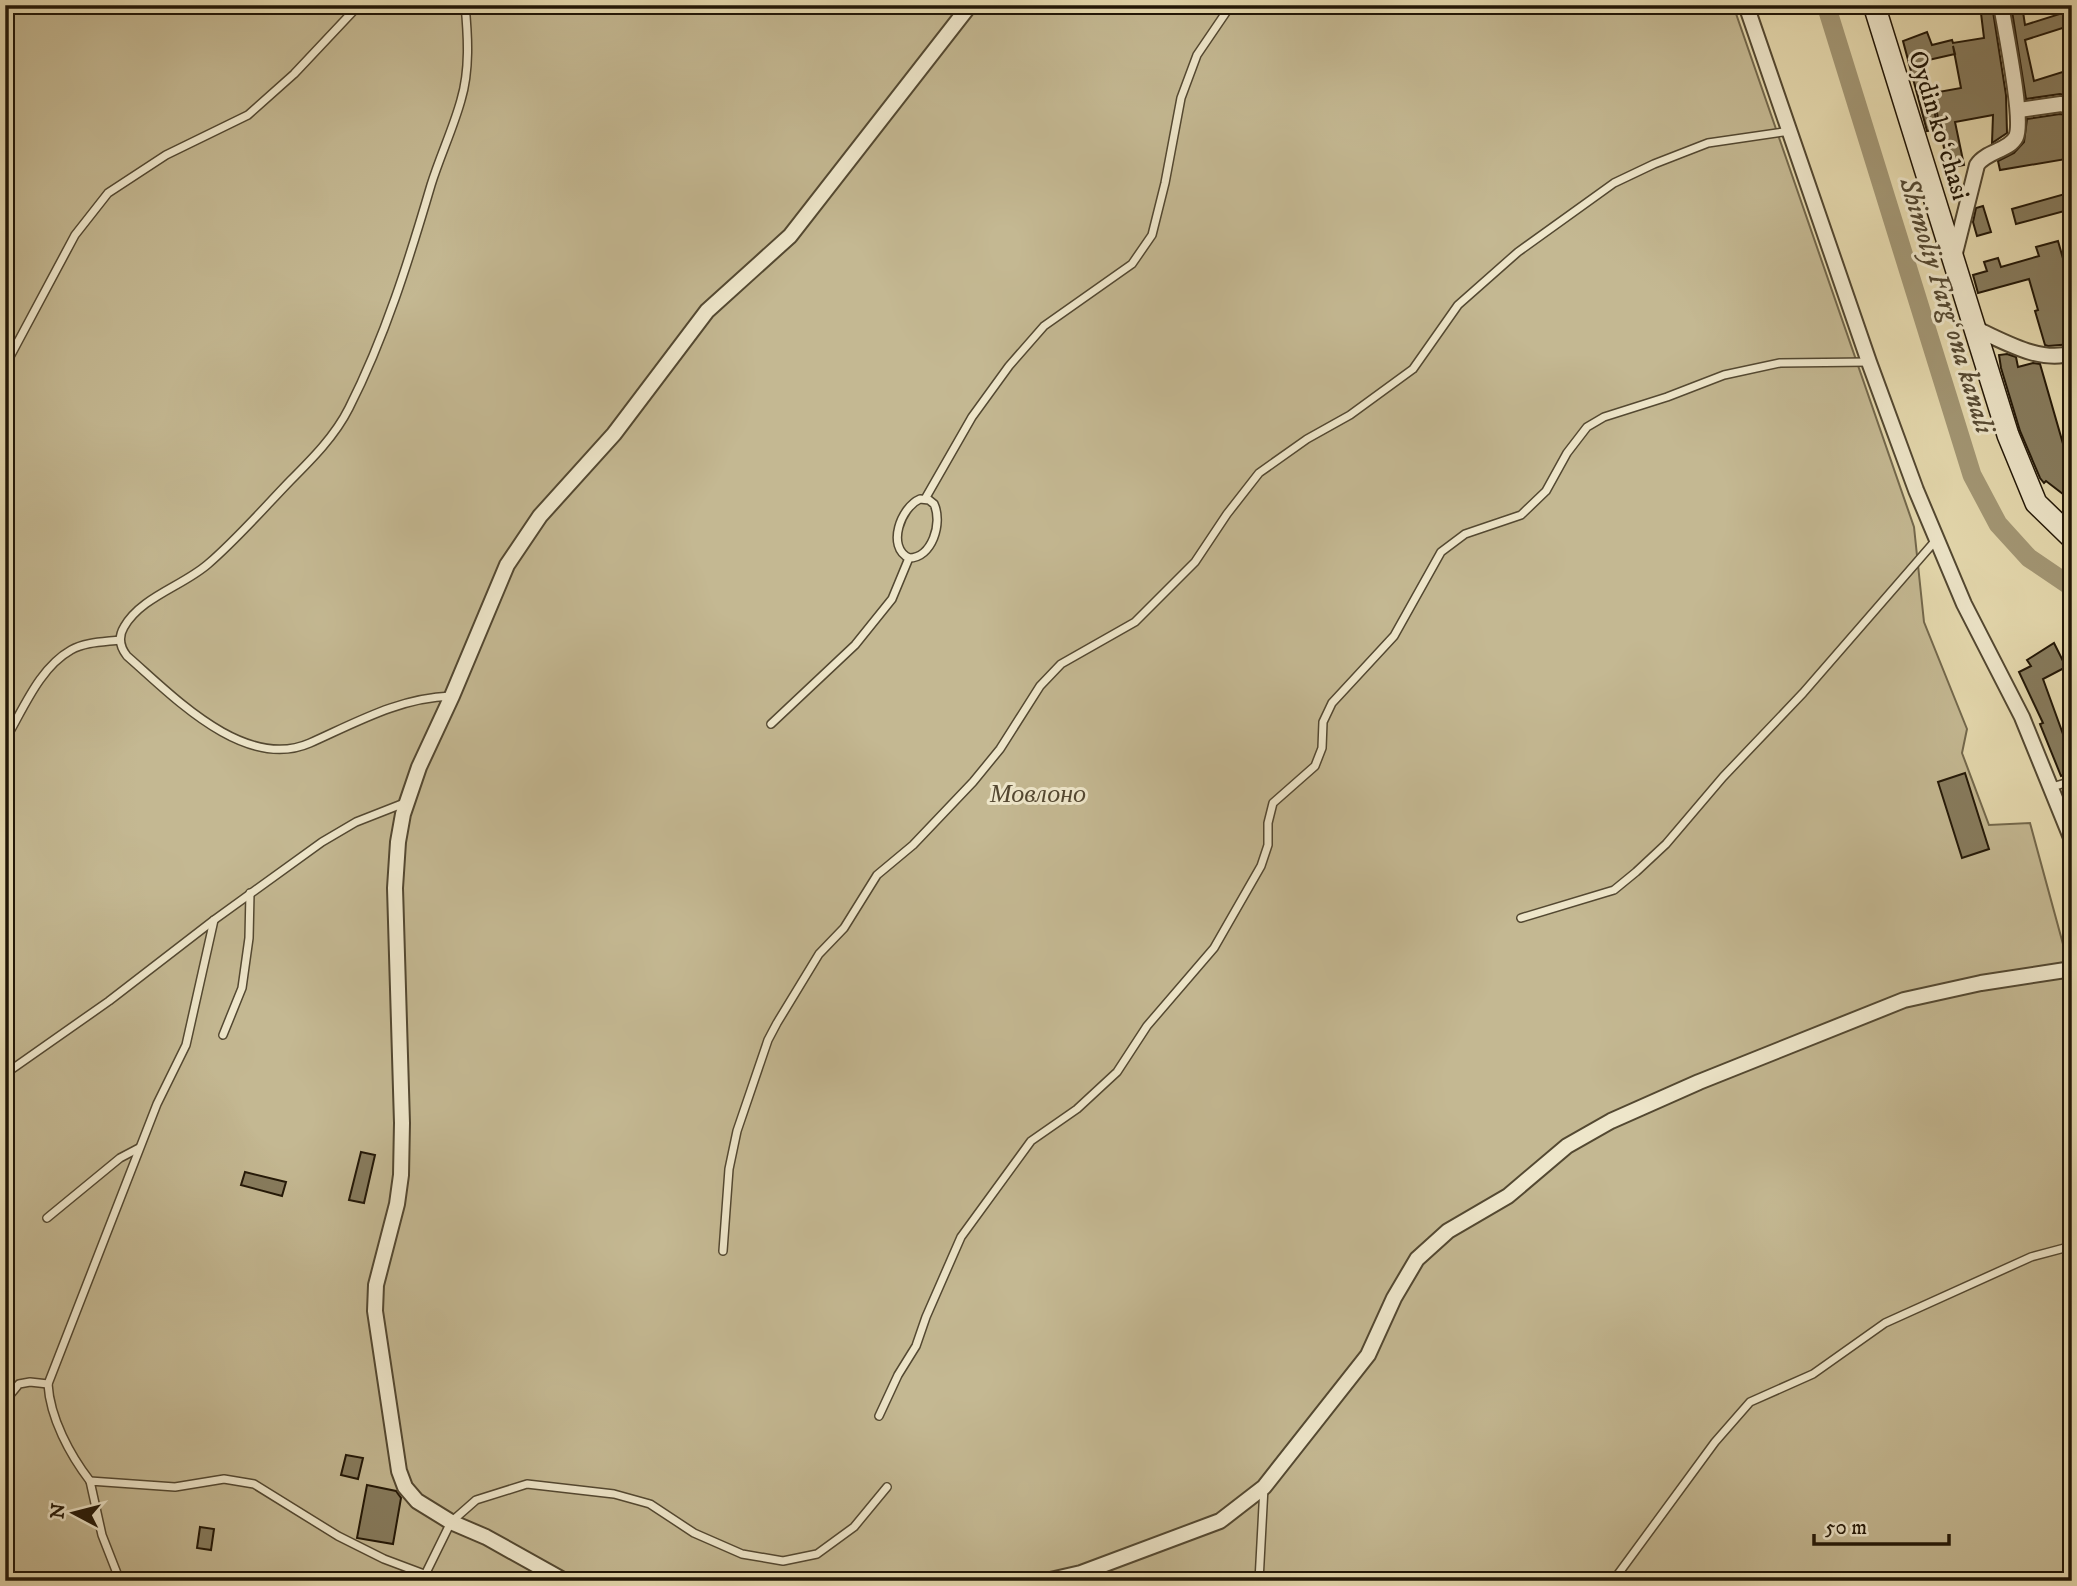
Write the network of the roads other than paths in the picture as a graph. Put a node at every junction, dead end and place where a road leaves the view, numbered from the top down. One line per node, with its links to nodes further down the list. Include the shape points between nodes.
1 (359, 5): 15 (lane, via 248,115 166,155 108,193 75,234)
2 (465, 5): 20 (lane, via 467,69 462,99 403,278 349,409 324,447 274,498 206,565 131,617)
3 (970, 5): 21 (street, via 790,236 707,312 614,434 540,516 507,565)
4 (1231, 5): 16 (lane, via 1197,55 1181,98 1152,234 1132,264 1044,326 1009,366 972,417)
5 (1746, 5): 10 (street)
6 (1874, 5): 11 (street, Oydin koʻchasi)
7 (2001, 5): 9 (street)
8 (2072, 107): 9 (street, via 2061,104)
9 (2019, 110): 11 (street, via 2016,138 1977,165)
10 (1790, 131): 14 (street); 37 (lane, via 1708,143 1654,164 1614,183 1518,252 1458,305 1413,369 1259,473 1195,562 1135,622 1061,664 1040,686 973,782 913,845 877,875 777,1023 737,1131)
11 (1953, 262): 12 (street, Oydin koʻchasi)
12 (1974, 328): 13 (street, via 2048,356); 17 (street, Oydin koʻchasi, via 2028,486 2036,503)
13 (2072, 353)
14 (1869, 362): 18 (street); 40 (lane, via 1780,363 1724,375 1604,417 1587,427 1546,491 1521,515 1465,534 1441,552 1394,636 1332,703 1323,722 1322,748 1315,766 1273,803 1261,866 1214,948 1147,1026 1117,1072 1077,1109 1031,1141 961,1237 916,1346)
15 (5, 366)
16 (925, 499): 19 (lane, via 913,502 902,517 898,541); 19 (lane, via 937,509 935,530 930,547)
17 (2072, 538)
18 (1937, 539): 25 (street); 29 (lane, via 1666,845 1614,890)
19 (909, 558): 22 (lane, via 892,599 855,645)
20 (120, 640): 21 (lane, via 127,656 199,719 261,748 306,744 403,702); 23 (lane, via 71,650 46,670)
21 (452, 696): 26 (street)
22 (771, 724)
23 (5, 740)
24 (2072, 781): 25 (lane)
25 (2052, 787): 27 (street)
26 (407, 801): 28 (lane, via 356,822); 44 (street, via 395,888 401,1175 374,1311 399,1471 417,1500)
27 (2072, 840)
28 (250, 893): 30 (lane); 32 (lane, via 242,988)
29 (1521, 918)
30 (214, 920): 33 (lane); 34 (lane, via 186,1045)
31 (2072, 970): 42 (street, via 1904,1000 1687,1087 1567,1146 1507,1196 1448,1231 1417,1259 1368,1355)
32 (223, 1035)
33 (5, 1074)
34 (140, 1148): 35 (lane, via 120,1158); 38 (lane)
35 (47, 1218)
36 (2072, 1246): 50 (lane, via 2031,1257 1885,1323 1813,1374 1750,1402)
37 (723, 1251)
38 (48, 1384): 39 (lane, via 19,1384); 41 (lane, via 49,1402 75,1462)
39 (5, 1401)
40 (879, 1416)
41 (90, 1482): 45 (lane, via 175,1487 224,1479 254,1485 338,1536); 46 (lane, via 102,1535)
42 (1264, 1486): 48 (street, via 1220,1521 1082,1573); 49 (lane)
43 (887, 1487): 44 (lane, via 854,1527 817,1553 783,1561 742,1553 694,1533 650,1504 614,1494 527,1484 476,1500)
44 (451, 1522): 45 (lane); 47 (street)
45 (423, 1578)
46 (121, 1581)
47 (565, 1581)
48 (1046, 1581)
49 (1259, 1581)
50 (1613, 1581)

